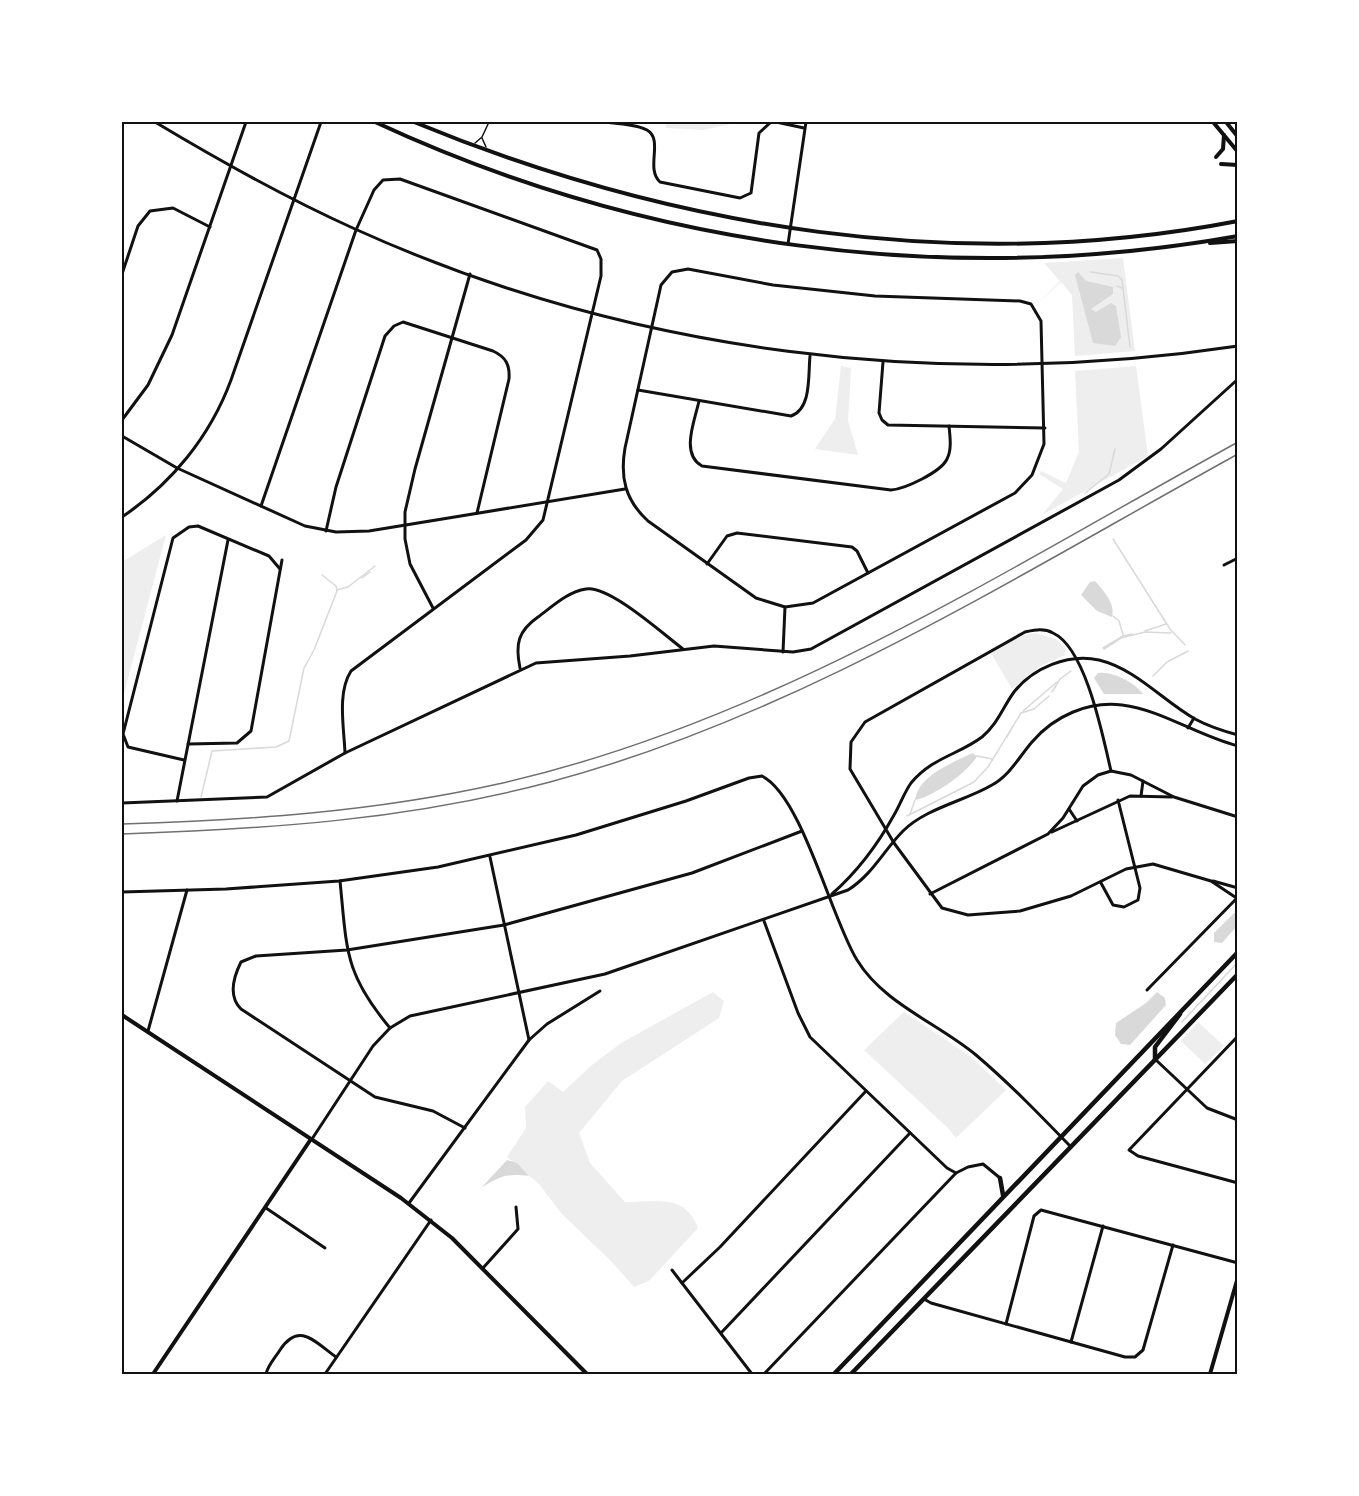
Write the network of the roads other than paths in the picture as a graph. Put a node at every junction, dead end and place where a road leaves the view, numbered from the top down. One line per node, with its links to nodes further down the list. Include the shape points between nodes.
1 (155, 122): 24 (street)
2 (246, 122): 24 (street)
3 (321, 122): 25 (street)
4 (375, 122): 33 (main road, via 496,172 574,197 660,220)
5 (414, 122): 18 (main road)
6 (489, 122): 16 (lane)
7 (606, 122): 13 (street)
8 (630, 122): 13 (street)
9 (773, 122): 13 (street, via 759,133 750,193 740,198 660,182 654,173 652,134 642,127); 14 (street)
10 (806, 122): 14 (street)
11 (1214, 122): 15 (main road)
12 (1226, 122): 17 (main road)
13 (631, 127)
14 (804, 128): 28 (street)
15 (1223, 134): 19 (main road); 21 (main road, via 1223,149)
16 (482, 137): 18 (lane); 20 (lane)
17 (1238, 137)
18 (468, 144): 20 (main road)
19 (1237, 150)
20 (491, 153): 28 (main road, via 655,203)
21 (1216, 157)
22 (1221, 164): 23 (main road)
23 (1238, 165)
24 (231, 167): 25 (street); 27 (street)
25 (294, 200): 29 (street); 50 (street, via 229,388 203,437)
26 (1238, 221): 28 (main road, via 1164,234 1019,243 888,239)
27 (210, 227): 34 (street, via 173,208 150,211 138,226); 46 (street, via 164,354 148,386)
28 (791, 228): 33 (street)
29 (356, 230): 35 (street); 36 (street, via 380,183 395,178 407,181 594,248 602,270); 53 (street)
30 (1238, 236): 32 (main road)
31 (1238, 241): 32 (main road)
32 (1192, 244): 33 (main road, via 1111,254 1013,259 894,255)
33 (788, 245)
34 (122, 274)
35 (470, 274): 36 (street); 38 (street)
36 (592, 313): 37 (street); 52 (street)
37 (652, 327): 40 (street); 42 (street, via 663,281 682,269 773,285 875,296 1020,301 1031,304 1040,316); 44 (street)
38 (453, 338): 54 (street, via 500,354 510,369); 56 (street, via 413,477); 57 (street, via 407,322 387,333 344,459)
39 (1238, 346): 42 (street, via 1139,359)
40 (810, 355): 41 (street); 45 (street, via 804,404 795,415)
41 (883, 362): 42 (street); 47 (street, via 879,413 884,423)
42 (1043, 364): 48 (street)
43 (1238, 382): 68 (street, via 1119,480 821,645 800,652)
44 (638, 390): 45 (street); 51 (street, via 623,459)
45 (699, 401): 47 (street, via 690,448 693,459 702,466 891,490 906,487 942,466 949,455)
46 (122, 420)
47 (950, 426): 48 (street)
48 (1045, 428): 64 (street, via 1037,467 1014,493)
49 (122, 436): 50 (street)
50 (177, 468): 53 (street); 55 (street)
51 (625, 489): 52 (street); 61 (street, via 636,509 648,520)
52 (549, 501): 54 (street); 65 (street, via 540,525 526,540)
53 (261, 506): 57 (street)
54 (477, 513): 56 (street)
55 (122, 517)
56 (405, 524): 57 (street, via 358,532); 65 (street, via 410,564)
57 (326, 531)
58 (228, 540): 63 (street, via 269,556); 75 (street); 78 (street, via 193,526 180,531 171,541 123,734 128,747)
59 (1238, 558): 62 (street)
60 (282, 560): 63 (street)
61 (707, 564): 64 (street, via 733,533 852,547); 66 (street, via 756,598)
62 (1224, 565)
63 (280, 569): 75 (street, via 251,731 237,743)
64 (868, 573): 66 (street, via 813,603)
65 (433, 608): 77 (street, via 351,670 343,697)
66 (785, 608): 68 (street)
67 (683, 649): 68 (street, via 728,645); 70 (street, via 556,660); 70 (street, via 611,596 584,589 570,594 525,626 517,642)
68 (783, 652)
69 (1074, 658): 71 (street); 72 (street, via 1106,662 1124,671); 89 (street, via 1050,665 1032,676 1015,691 982,737 922,770); 89 (street, via 1067,644 1052,632 1025,632 865,722 851,742 850,770)
70 (520, 669): 77 (street)
71 (1094, 705): 73 (street, via 1144,710); 79 (street); 92 (street, via 1054,721 995,784 915,821)
72 (1194, 718): 73 (street); 74 (street)
73 (1188, 728): 76 (street)
74 (1238, 735)
75 (187, 744): 78 (street)
76 (1238, 746)
77 (345, 753): 84 (street, via 267,797)
78 (184, 760): 84 (street)
79 (1111, 771): 80 (street); 86 (street, via 1089,780)
80 (1143, 781): 81 (street); 82 (street)
81 (1141, 796): 82 (street); 83 (street)
82 (1174, 797): 87 (street)
83 (1118, 800): 88 (street); 94 (street)
84 (177, 801): 85 (street)
85 (122, 803)
86 (1069, 808): 88 (street); 91 (street)
87 (1238, 817)
88 (1077, 821): 91 (street)
89 (885, 828): 92 (street); 102 (street, via 853,875)
90 (802, 831): 93 (street, via 780,794 762,776 598,829); 102 (street); 105 (street, via 692,873)
91 (1048, 834): 101 (street)
92 (894, 843): 101 (street); 102 (street, via 853,887)
93 (490, 857): 95 (street); 105 (street)
94 (1134, 867): 96 (street, via 1153,864); 97 (street); 97 (street, via 1140,895 1133,903 1124,907 1113,905)
95 (339, 881): 99 (street); 106 (street)
96 (1211, 881): 98 (street); 103 (street)
97 (1101, 883): 101 (street, via 1046,905 968,915 942,908)
98 (1238, 888)
99 (187, 890): 100 (street); 115 (street)
100 (122, 892)
101 (930, 894)
102 (829, 896): 104 (street); 125 (street, via 848,944 871,981 975,1054)
103 (1237, 898): 109 (street)
104 (764, 921): 111 (street, via 605,974); 121 (street, via 806,1031)
105 (504, 925): 106 (street); 111 (street)
106 (347, 950): 114 (street, via 362,992); 119 (street, via 243,960 232,991 237,1005)
107 (1238, 952): 112 (main road)
108 (1238, 974): 118 (main road)
109 (1147, 990)
110 (600, 991): 117 (street)
111 (519, 994): 114 (street, via 418,1013); 117 (street)
112 (1183, 1009): 118 (main road, via 1155,1047); 125 (main road)
113 (122, 1015): 115 (main road)
114 (390, 1028): 119 (street)
115 (148, 1031): 126 (main road)
116 (1238, 1036): 120 (street)
117 (529, 1040): 123 (street)
118 (1155, 1060): 120 (street); 127 (main road)
119 (349, 1082): 123 (street, via 375,1097 433,1111); 126 (street)
120 (1184, 1089): 122 (street, via 1207,1108); 131 (street, via 1129,1150 1138,1156)
121 (866, 1091): 124 (street); 144 (street)
122 (1238, 1120)
123 (465, 1128): 133 (street)
124 (910, 1133): 128 (street); 147 (street)
125 (1060, 1136): 127 (street); 130 (main road)
126 (312, 1138): 133 (main road); 135 (main road)
127 (1071, 1147): 145 (main road)
128 (956, 1173): 129 (street, via 983,1164); 155 (street)
129 (1000, 1178): 130 (main road); 132 (main road)
130 (1016, 1182): 132 (main road)
131 (1238, 1183)
132 (1003, 1195): 156 (main road)
133 (409, 1203): 136 (main road)
134 (516, 1207): 141 (street, via 518,1229)
135 (266, 1208): 139 (street); 150 (main road)
136 (431, 1220): 141 (main road); 149 (street)
137 (1103, 1226): 138 (street); 146 (street, via 1038,1210); 148 (street)
138 (1173, 1245): 140 (street); 148 (street, via 1140,1355 1129,1358)
139 (325, 1248)
140 (1238, 1263)
141 (483, 1268): 153 (main road)
142 (672, 1270): 144 (street)
143 (1238, 1276): 158 (main road)
144 (682, 1283): 147 (street)
145 (924, 1299): 146 (street); 157 (main road)
146 (1006, 1324): 148 (street)
147 (720, 1333): 154 (street)
148 (1071, 1342)
149 (336, 1357): 151 (street, via 305,1335 292,1336); 152 (street)
150 (153, 1374)
151 (266, 1374)
152 (324, 1374)
153 (587, 1374)
154 (752, 1374)
155 (764, 1374)
156 (834, 1374)
157 (851, 1374)
158 (1210, 1374)

